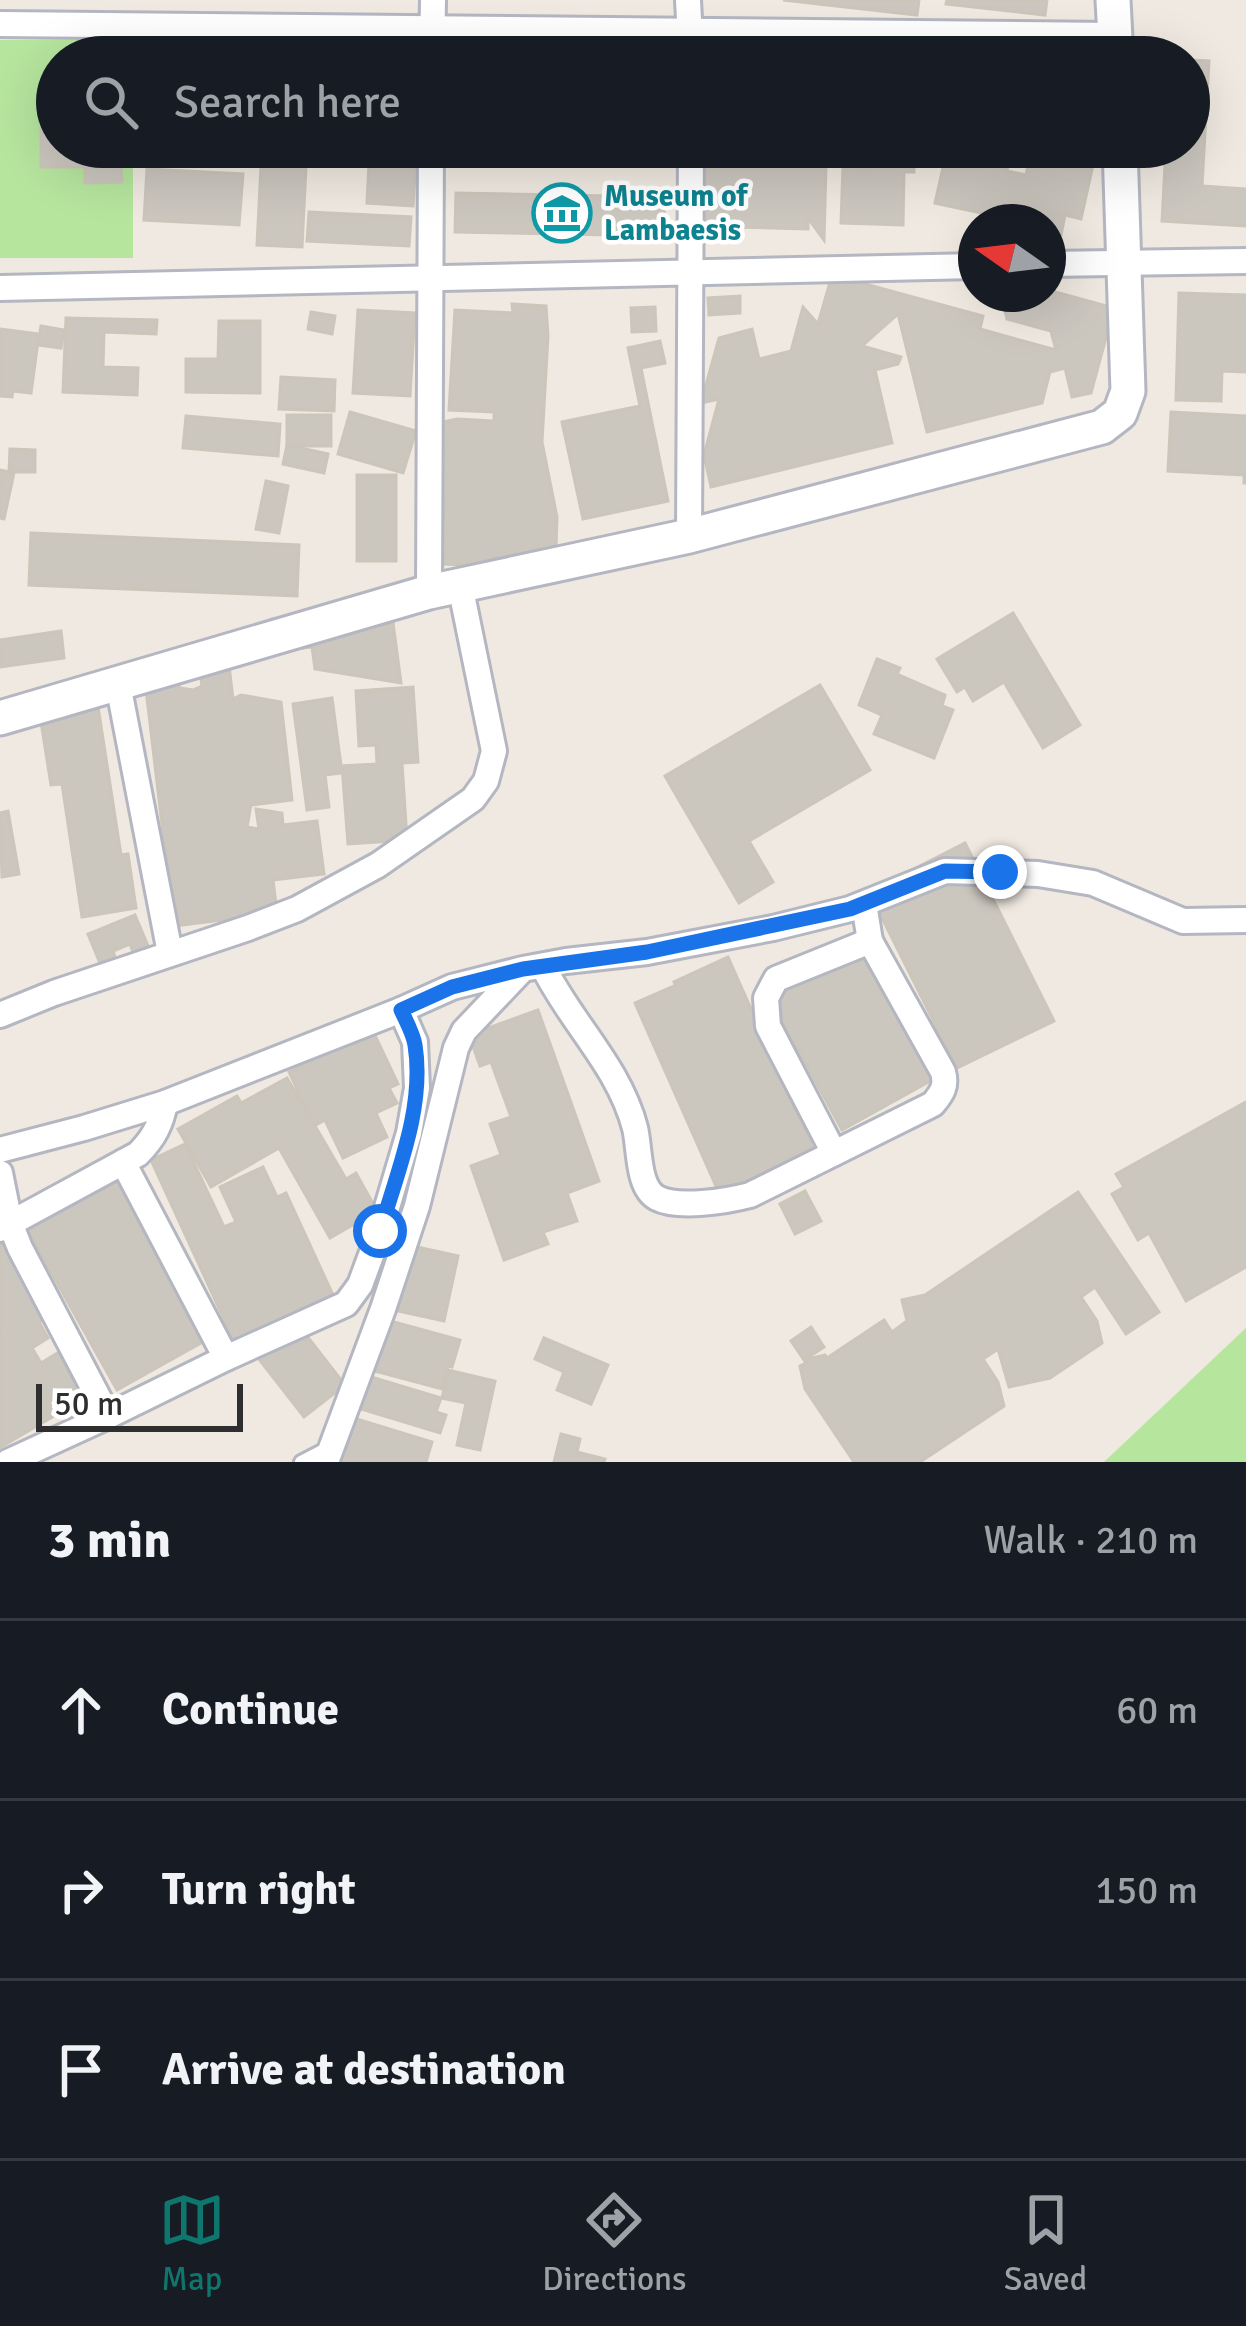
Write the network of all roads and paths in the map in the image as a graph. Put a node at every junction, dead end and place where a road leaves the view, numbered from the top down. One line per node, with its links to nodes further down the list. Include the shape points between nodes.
1 (434, 0): 5 (street)
2 (688, 0): 8 (street)
3 (1113, 0): 9 (street)
4 (0, 24): 5 (street)
5 (432, 28): 6 (street); 7 (street)
6 (432, 36)
7 (554, 36)
8 (690, 36)
9 (1115, 36)
10 (431, 168): 18 (street)
11 (691, 168): 17 (street)
12 (1121, 168): 14 (street)
13 (1246, 261): 14 (street)
14 (1125, 262): 15 (street); 20 (street, via 1128,391 1112,422)
15 (1066, 264)
16 (958, 267): 17 (street)
17 (691, 275): 18 (street); 20 (street)
18 (429, 278): 19 (street); 21 (street)
19 (0, 288)
20 (689, 536): 21 (street)
21 (444, 588): 22 (street); 27 (street, via 494,751 473,800 298,908)
22 (118, 684): 23 (street); 27 (street)
23 (0, 718)
24 (864, 904): 25 (street, via 945,871 970,870 1094,884 1183,921); 26 (street); 28 (street, via 772,928)
25 (1246, 920)
26 (870, 941): 33 (street, via 776,979 766,998 768,1026); 33 (street, via 946,1082 933,1104)
27 (170, 953): 30 (street)
28 (533, 968): 29 (street, via 452,987); 33 (street, via 603,1055 635,1128 646,1187 657,1198 723,1202); 40 (street, via 464,1030 456,1048 417,1206)
29 (401, 1010): 31 (street); 37 (street, via 415,1042 417,1088 360,1285 346,1304)
30 (0, 1015)
31 (165, 1102): 32 (street); 34 (street, via 151,1141)
32 (0, 1150)
33 (834, 1153)
34 (123, 1162): 36 (street); 37 (street)
35 (0, 1173): 36 (street)
36 (5, 1226): 38 (street)
37 (226, 1358): 38 (street)
38 (108, 1416): 41 (street)
39 (0, 1442): 41 (street)
40 (329, 1454): 42 (lane)
41 (10, 1461)
42 (301, 1462)

